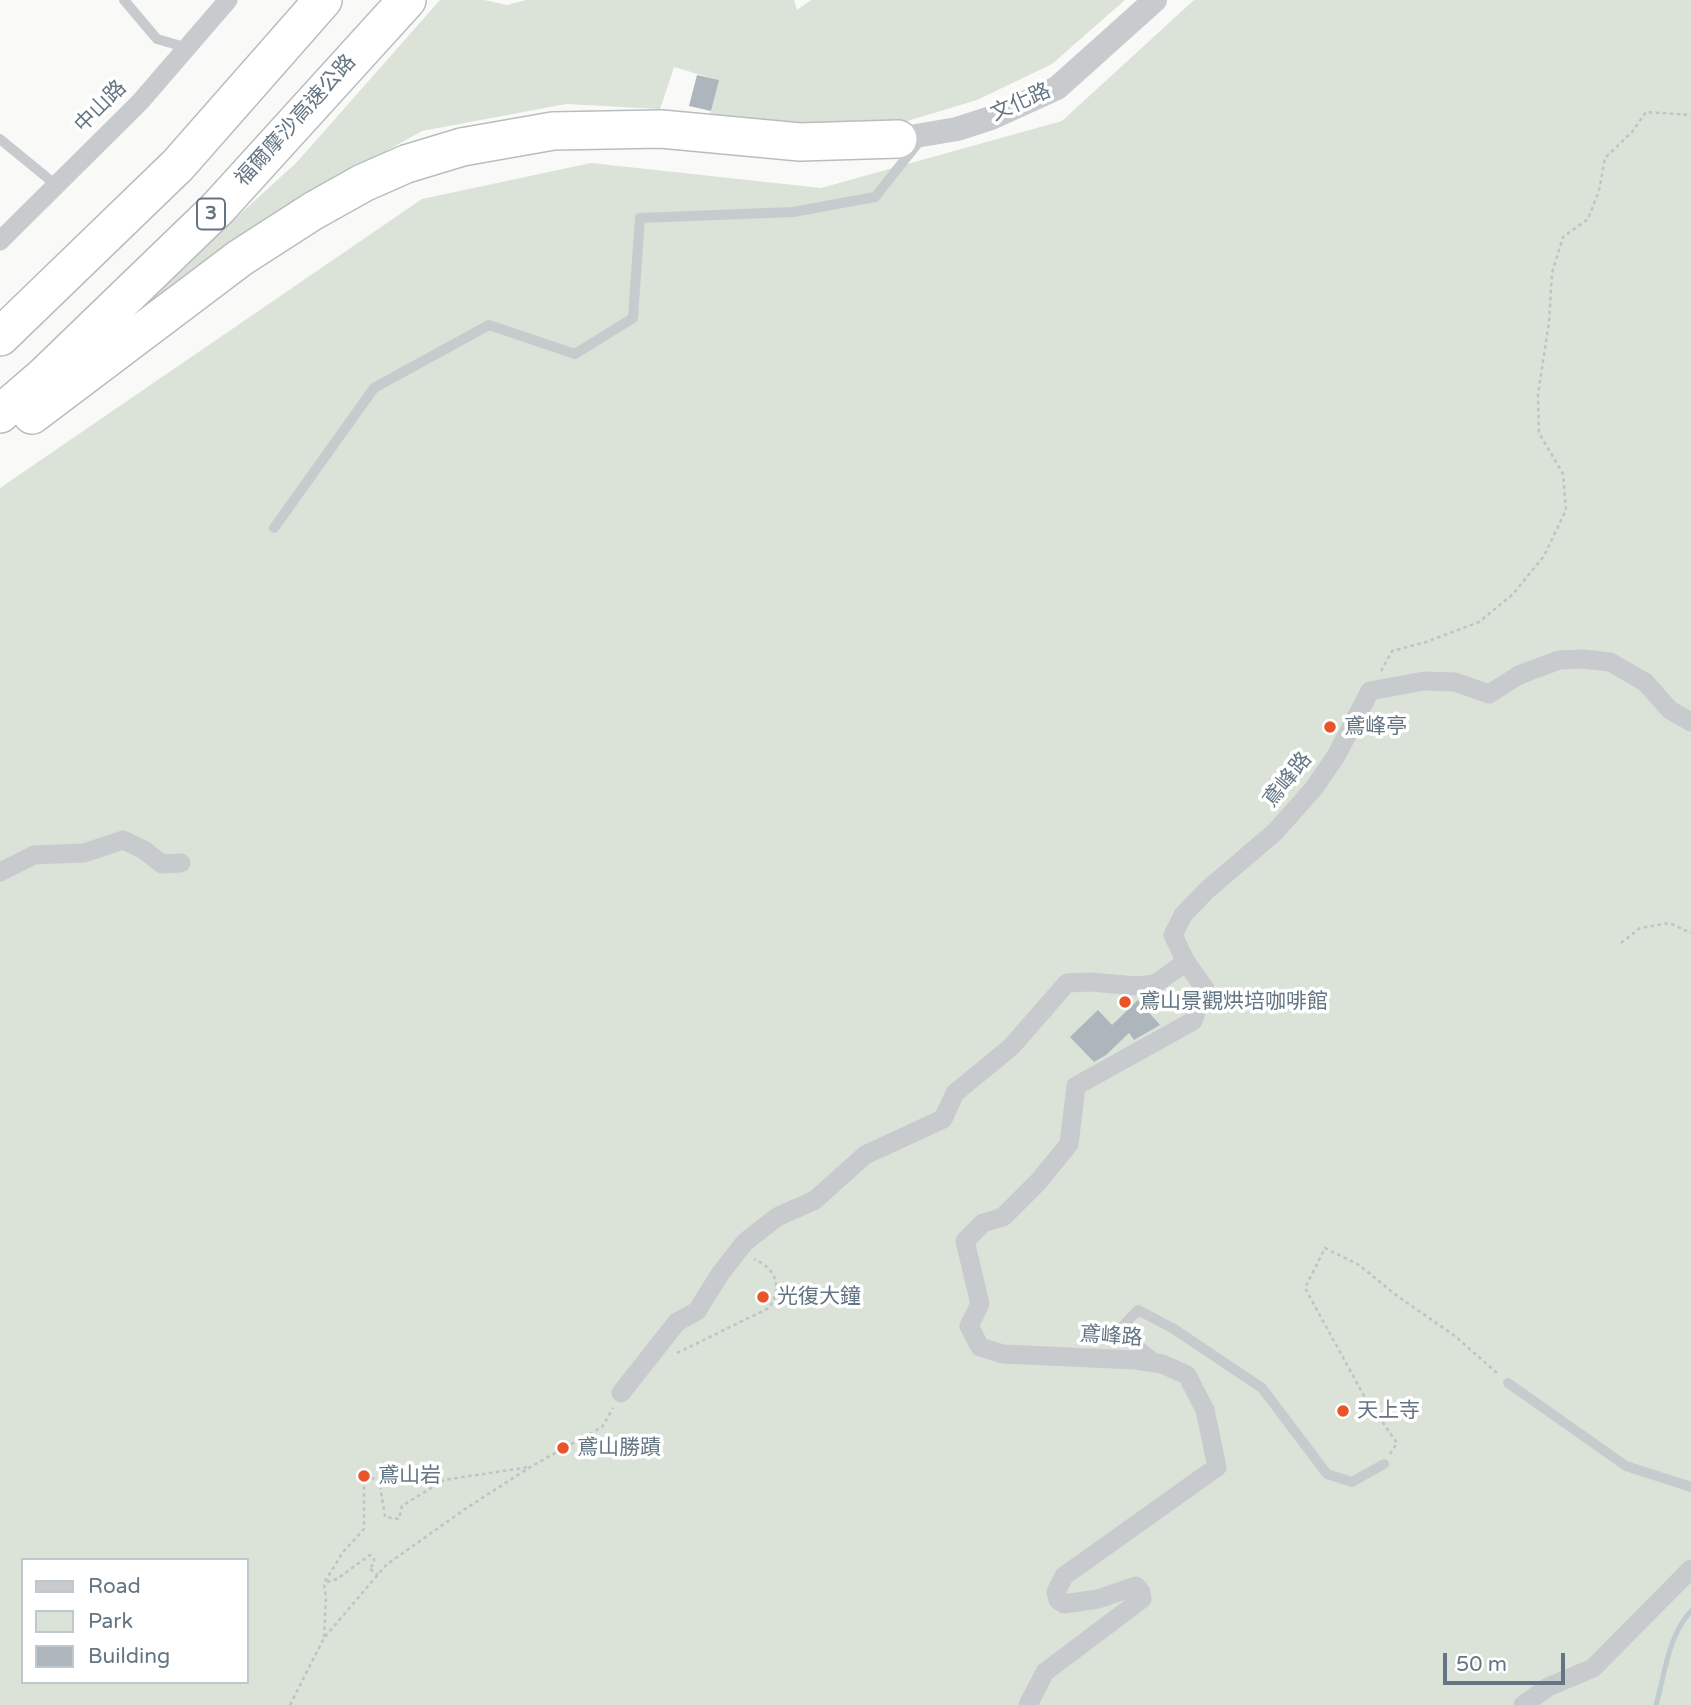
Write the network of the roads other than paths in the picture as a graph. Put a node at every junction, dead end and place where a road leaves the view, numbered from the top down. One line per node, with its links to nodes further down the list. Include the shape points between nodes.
1 (124, 0): 6 (lane, via 157,39)
2 (229, 0): 6 (street, 中山路)
3 (323, 0): 18 (highway, via 178,165)
4 (407, 0): 19 (highway, 福爾摩沙高速公路 / 3, via 218,208)
5 (1155, 0): 14 (street, 文化路, via 1057,88 991,118)
6 (188, 48): 16 (street, 中山路)
7 (664, 118): 9 (lane)
8 (566, 119): 10 (lane)
9 (732, 124)
10 (517, 126)
11 (828, 130): 14 (lane, via 891,132)
12 (0, 139): 16 (lane)
13 (667, 140): 15 (lane)
14 (903, 141): 20 (highway, bridge, via 800,142 661,129 553,131 460,141 363,183 240,258); 21 (lane, via 874,197 793,212 640,218 633,318 575,354 489,325 374,388)
15 (804, 153)
16 (56, 186): 17 (street, 中山路)
17 (0, 241)
18 (0, 337)
19 (0, 414)
20 (0, 439)
21 (274, 528)
22 (1691, 722): 25 (street, 鳶峰路, via 1670,710 1645,682 1610,662 1559,660 1519,675 1489,694 1455,682 1424,681 1370,691 1314,789 1275,832 1183,915 1173,935)
23 (181, 863): 24 (street, via 162,864 123,840 84,853 34,855)
24 (0, 872)
25 (1186, 962): 26 (street, 鳶峰路, via 1205,989 1193,1021 1076,1086 1069,1144 1003,1217 983,1223 965,1241 980,1304 969,1326 980,1347 1003,1354); 28 (street, via 1155,984 1067,983 1011,1046 954,1093 943,1119 865,1155 815,1200 777,1217 745,1242 697,1311 677,1322)
26 (1162, 1364): 29 (lane, via 1119,1329 1138,1310 1262,1388 1327,1474 1352,1482); 32 (street, 鳶峰路, via 1187,1375 1205,1410 1217,1466 1064,1576 1056,1591 1064,1604 1136,1586 1142,1599 1045,1672)
27 (1508, 1383): 30 (lane, via 1626,1466)
28 (621, 1393)
29 (1384, 1464)
30 (1691, 1487)
31 (1691, 1569): 33 (street, via 1593,1668 1548,1687)
32 (1028, 1705)
33 (1522, 1705)

